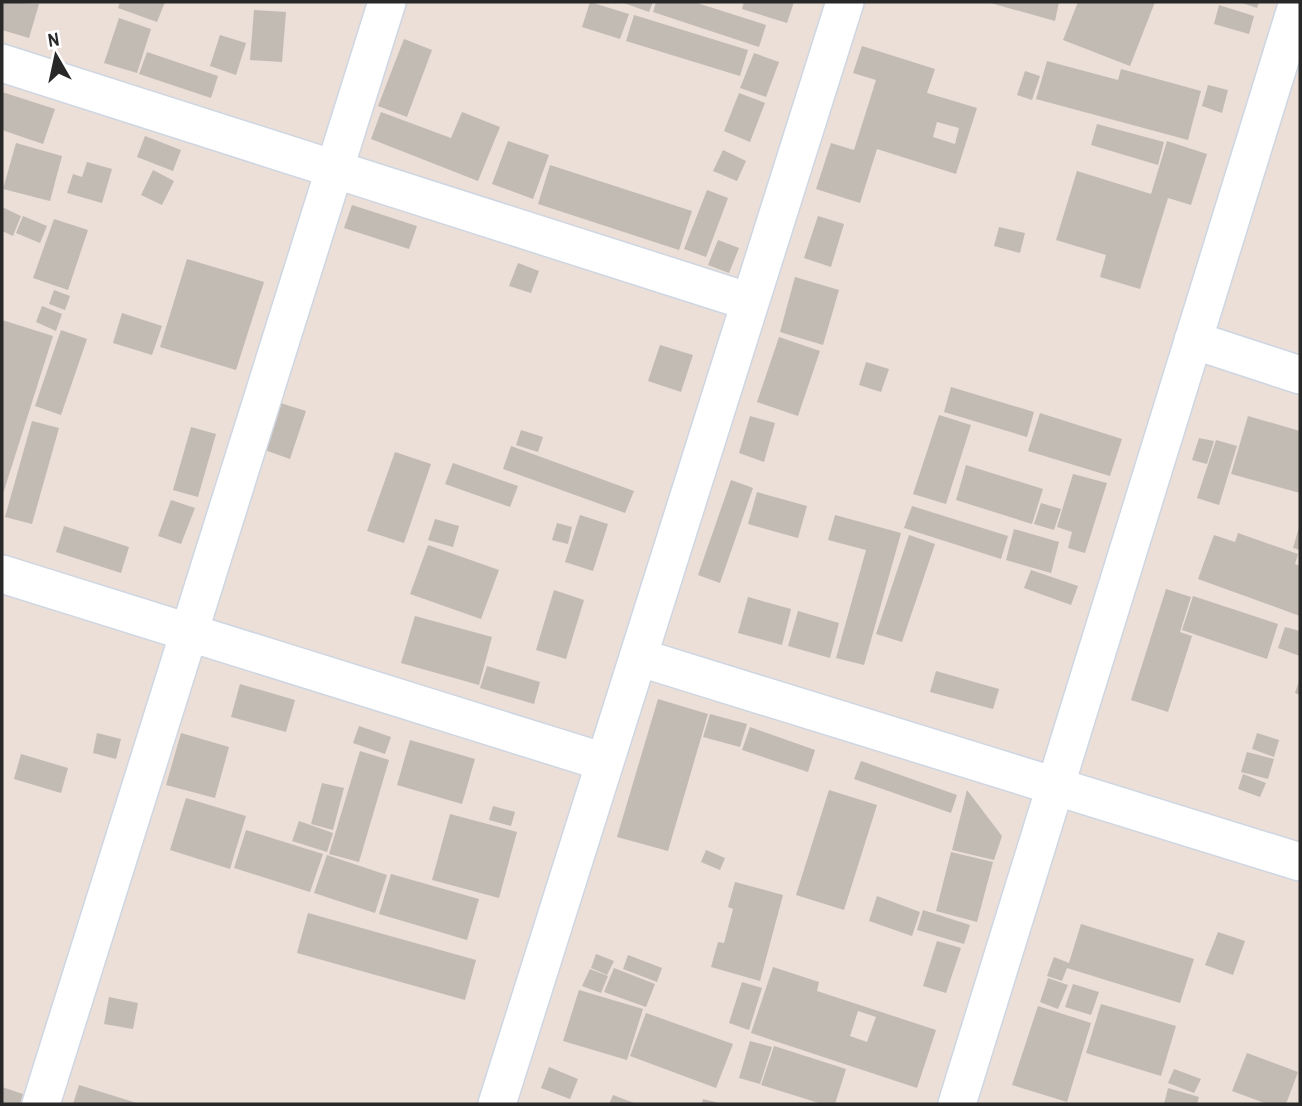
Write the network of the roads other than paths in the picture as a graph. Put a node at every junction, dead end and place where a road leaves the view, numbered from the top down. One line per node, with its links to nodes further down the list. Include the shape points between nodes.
1 (387, 2): 5 (street)
2 (845, 2): 6 (street)
3 (1298, 2): 7 (street)
4 (2, 63): 5 (street)
5 (334, 170): 6 (street); 10 (street)
6 (750, 302): 11 (street)
7 (1193, 340): 8 (street); 13 (street)
8 (1300, 375)
9 (2, 574): 10 (street)
10 (189, 633): 12 (street); 15 (street)
11 (638, 657): 12 (street); 13 (street)
12 (604, 762): 16 (street)
13 (1056, 786): 14 (street); 17 (street)
14 (1300, 862)
15 (41, 1104)
16 (497, 1104)
17 (957, 1104)

